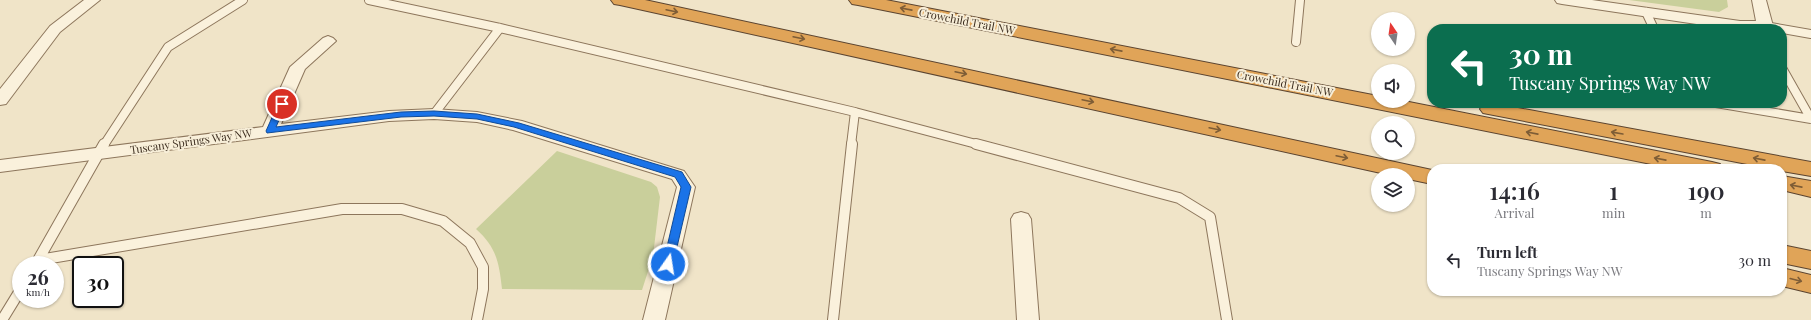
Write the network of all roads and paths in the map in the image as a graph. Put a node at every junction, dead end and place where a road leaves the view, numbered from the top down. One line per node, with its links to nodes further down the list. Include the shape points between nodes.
1 (93, 0): 23 (street, via 55,29)
2 (243, 0): 30 (lane, via 168,47)
3 (369, 0): 13 (lane)
4 (620, 0): 34 (highway, one-way to 34)
5 (858, 0): 18 (highway, Crowchild Trail NW, one-way to 5)
6 (1300, 0): 17 (lane)
7 (1562, 0): 9 (street)
8 (1759, 0): 12 (street)
9 (1646, 12): 10 (lane); 11 (street)
10 (1652, 24)
11 (1727, 24)
12 (1765, 24)
13 (500, 28): 26 (lane); 27 (lane)
14 (1787, 30): 15 (lane)
15 (1811, 34)
16 (328, 41): 29 (street, via 298,67)
17 (1296, 42)
18 (1147, 56): 20 (highway, via 1204,57); 31 (highway, Crowchild Trail NW, one-way to 18)
19 (1787, 77): 28 (lane)
20 (1371, 88)
21 (1415, 95): 22 (highway)
22 (1427, 98)
23 (0, 100)
24 (1482, 108): 33 (highway, one-way to 24)
25 (1746, 108): 28 (lane)
26 (855, 112): 48 (lane); 50 (lane, via 1179,198 1210,218)
27 (434, 114): 29 (street, Tuscany Springs Way NW, via 389,116); 47 (street, Tuscany Springs Way NW, via 477,117 516,125 678,174 686,187)
28 (1811, 119)
29 (270, 131): 30 (street, Tuscany Springs Way NW)
30 (98, 154): 32 (street, Tuscany Springs Way NW); 39 (lane)
31 (1687, 164)
32 (0, 166)
33 (1811, 168)
34 (1427, 177)
35 (1787, 184): 36 (highway, one-way to 35)
36 (1811, 189)
37 (1021, 219): 49 (street)
38 (1787, 255): 41 (highway)
39 (40, 256)
40 (64, 257): 46 (lane, via 342,209 402,208 443,221 470,243 483,267 483,288)
41 (1811, 260)
42 (1787, 277): 43 (highway, one-way to 43)
43 (1811, 284)
44 (12, 304): 45 (lane)
45 (2, 320)
46 (477, 320)
47 (654, 320)
48 (833, 320)
49 (1028, 320)
50 (1227, 320)

